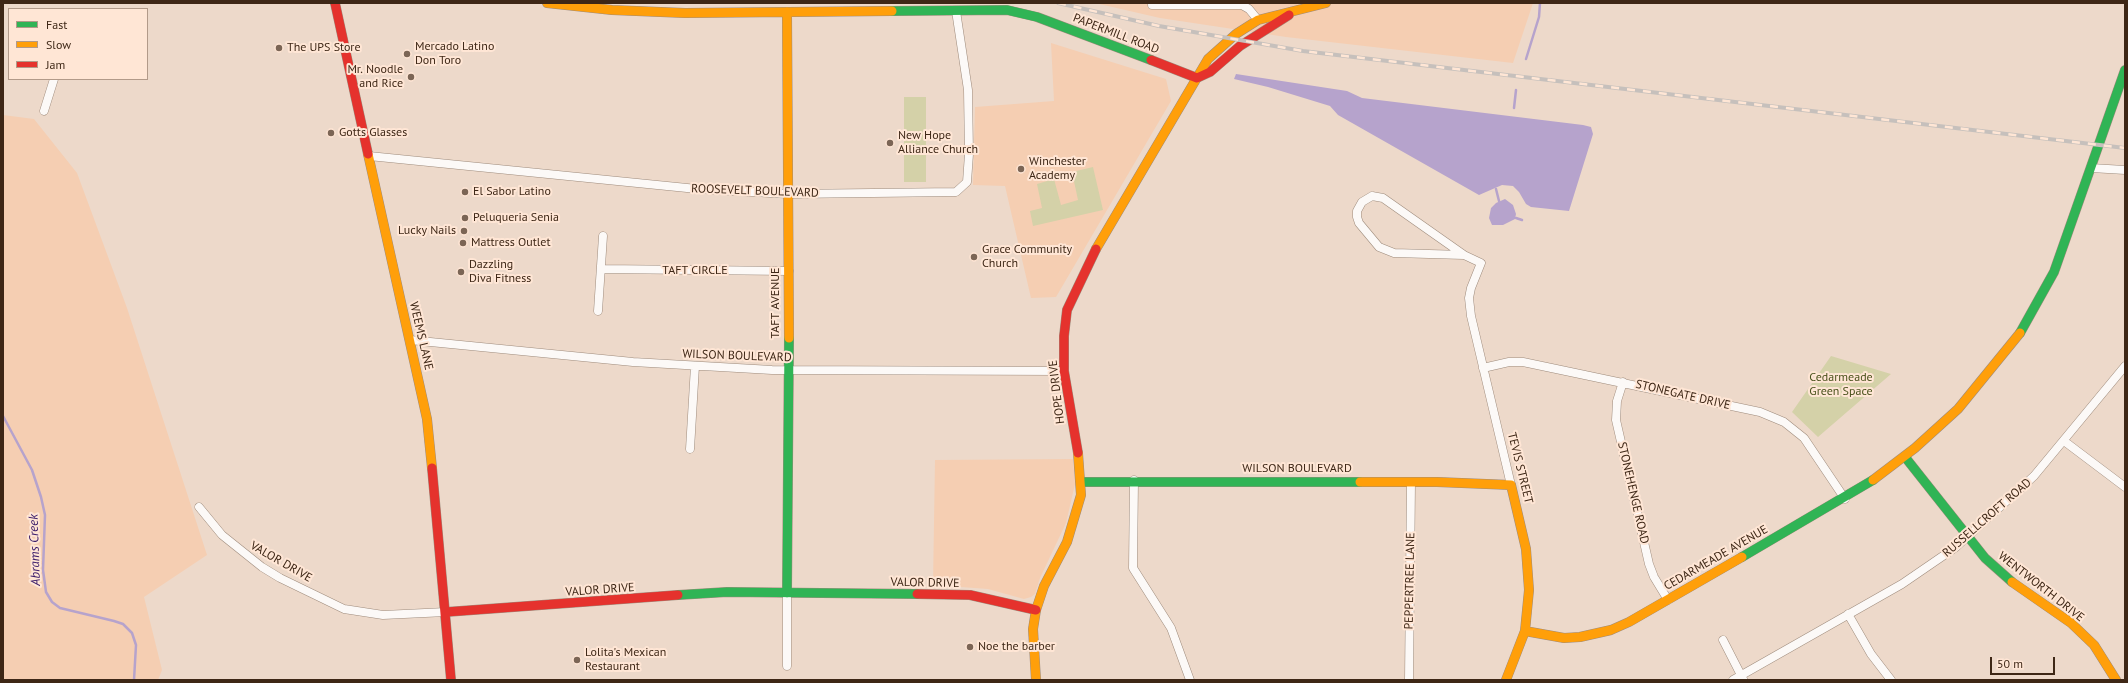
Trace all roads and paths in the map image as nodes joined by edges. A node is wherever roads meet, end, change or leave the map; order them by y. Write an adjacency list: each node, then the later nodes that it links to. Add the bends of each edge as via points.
1 (335, 3): 13 (street, WEEMS LANE)
2 (547, 3): 6 (street, PAPERMILL ROAD, via 650,12)
3 (1326, 3): 7 (street)
4 (1152, 5): 8 (street, via 1238,4 1245,6)
5 (956, 11): 6 (street, PAPERMILL ROAD); 10 (street, PAPERMILL ROAD, via 1022,12); 16 (street, ROOSEVELT BOULEVARD, via 968,96 966,185 951,193)
6 (787, 12): 16 (street, TAFT AVENUE)
7 (1293, 13): 8 (street); 10 (street, via 1240,46 1210,72)
8 (1258, 20): 10 (street, via 1236,34 1208,59)
9 (2125, 70): 14 (street, CEDARMEADE AVENUE)
10 (1197, 78): 27 (street, HOPE DRIVE, via 1094,252 1076,288 1067,310)
11 (54, 80): 12 (street)
12 (44, 111)
13 (369, 156): 16 (street, ROOSEVELT BOULEVARD, via 674,188); 22 (street, WEEMS LANE)
14 (2091, 168): 15 (street); 31 (street, CEDARMEADE AVENUE, via 2054,272 2028,320 1958,409)
15 (2125, 170)
16 (789, 194): 20 (street, TAFT AVENUE)
17 (604, 236): 19 (street)
18 (1464, 254): 18 (street, via 1383,198 1372,196 1366,198 1359,206 1359,223 1374,242 1386,251); 25 (street, TEVIS STREET, via 1482,263 1474,278 1469,298)
19 (602, 269): 20 (street, TAFT CIRCLE); 21 (street)
20 (789, 271): 26 (street, TAFT AVENUE)
21 (598, 311)
22 (410, 340): 23 (street, WILSON BOULEVARD); 43 (street, WEEMS LANE, via 431,445)
23 (695, 366): 26 (street, WILSON BOULEVARD); 30 (street)
24 (2125, 366): 29 (street, RUSSELLCROFT ROAD)
25 (1483, 368): 28 (street, STONEGATE DRIVE, via 1509,362 1523,362); 35 (street, TEVIS STREET)
26 (788, 370): 27 (street, WILSON BOULEVARD); 40 (street, TAFT AVENUE)
27 (1064, 371): 33 (street, HOPE DRIVE)
28 (1623, 382): 37 (street, STONEGATE DRIVE, via 1760,412 1784,422 1804,438); 41 (street, STONEHENGE ROAD, via 1616,420 1649,564)
29 (2064, 441): 36 (street); 39 (street, RUSSELLCROFT ROAD, via 2034,476)
30 (690, 449)
31 (1905, 457): 37 (street, CEDARMEADE AVENUE); 39 (street, WENTWORTH DRIVE)
32 (1134, 480): 33 (street, WILSON BOULEVARD); 34 (street, WILSON BOULEVARD); 51 (street, via 1133,568 1171,628)
33 (1082, 482): 42 (street, HOPE DRIVE, via 1067,542 1044,586)
34 (1412, 482): 35 (street, WILSON BOULEVARD); 52 (street, PEPPERTREE LANE)
35 (1511, 485): 45 (street, TEVIS STREET, via 1529,572)
36 (2125, 487)
37 (1844, 499): 41 (street, CEDARMEADE AVENUE)
38 (199, 508): 43 (street, VALOR DRIVE, via 222,535 262,567 344,608 383,615)
39 (1969, 537): 44 (street, RUSSELLCROFT ROAD, via 1902,584); 55 (street, WENTWORTH DRIVE, via 2001,573 2071,623 2094,645)
40 (787, 593): 42 (street, VALOR DRIVE, via 974,596); 43 (street, VALOR DRIVE, via 710,593); 47 (street, TAFT AVENUE)
41 (1668, 600): 45 (street, CEDARMEADE AVENUE, via 1629,622 1596,635 1564,638)
42 (1036, 610): 50 (street, HOPE DRIVE, via 1033,634)
43 (446, 612): 49 (street, WEEMS LANE)
44 (1848, 614): 48 (street, RUSSELLCROFT ROAD); 54 (street, via 1871,654)
45 (1525, 631): 53 (street, TEVIS STREET, via 1520,650)
46 (1723, 640): 48 (street)
47 (786, 666)
48 (1739, 679)
49 (451, 680)
50 (1036, 680)
51 (1190, 680)
52 (1409, 680)
53 (1506, 680)
54 (1891, 680)
55 (2116, 680)

